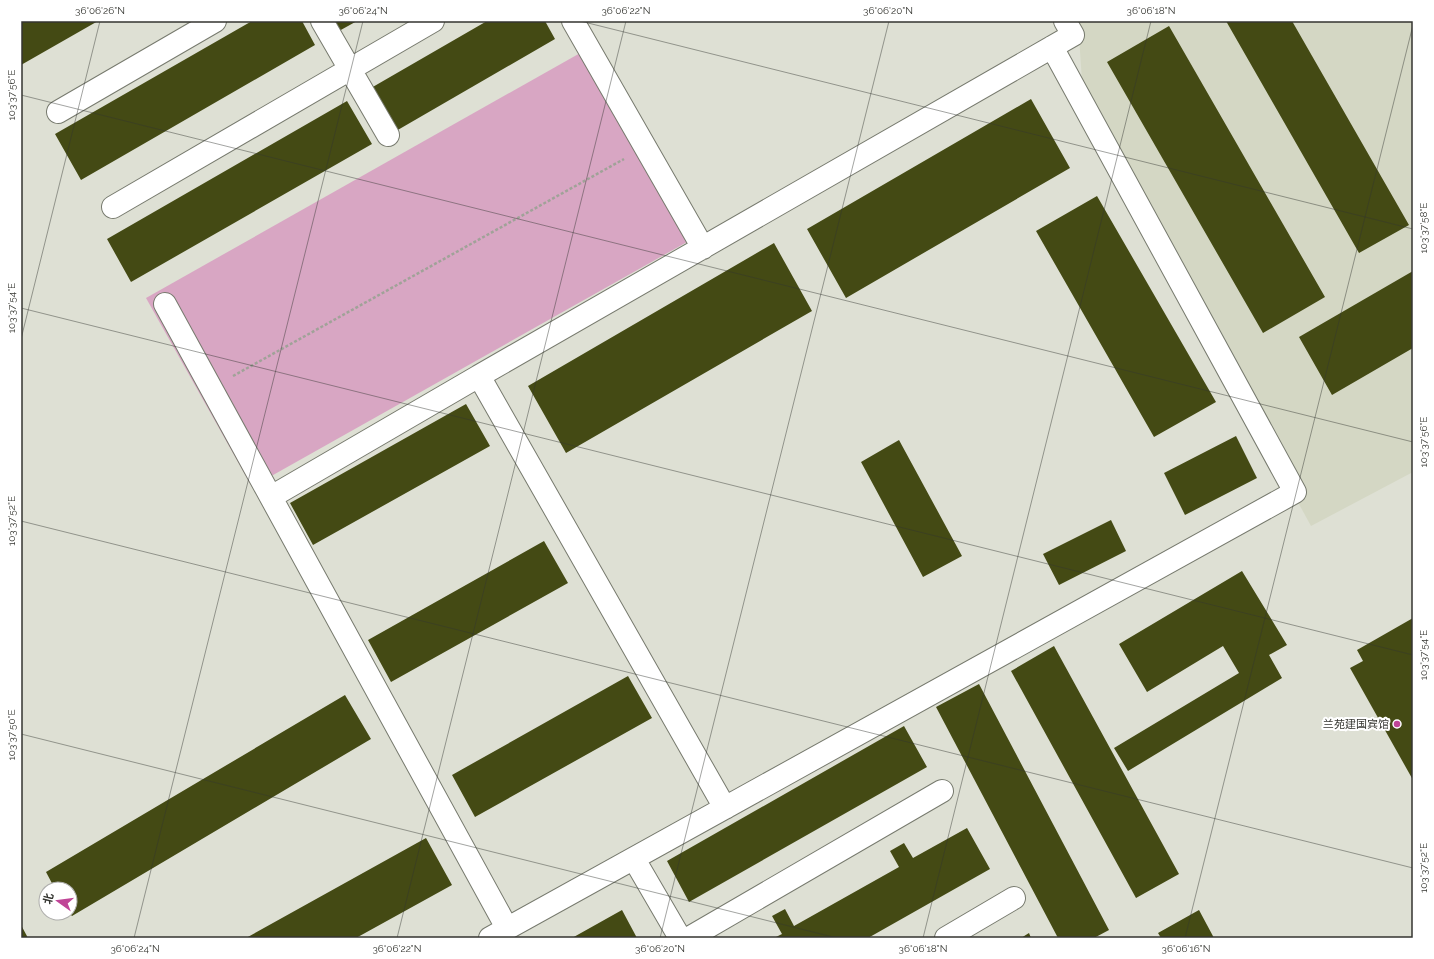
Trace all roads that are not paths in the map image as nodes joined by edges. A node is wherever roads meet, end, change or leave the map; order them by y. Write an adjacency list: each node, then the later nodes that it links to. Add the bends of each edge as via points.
1 (215, 21): 8 (street)
2 (322, 21): 7 (street)
3 (433, 21): 7 (street)
4 (573, 21): 11 (street)
5 (1065, 21): 6 (street, via 1073,35)
6 (1052, 47): 11 (street); 16 (street, via 1295,492)
7 (350, 69): 9 (street); 10 (street)
8 (58, 112)
9 (388, 135)
10 (113, 207)
11 (703, 248): 13 (street)
12 (165, 304): 14 (street)
13 (479, 376): 14 (street); 16 (street)
14 (271, 497): 19 (street)
15 (942, 790): 21 (street)
16 (725, 808): 17 (street)
17 (634, 859): 19 (street); 20 (street)
18 (1014, 898): 22 (street)
19 (498, 933)
20 (680, 938)
21 (689, 938)
22 (946, 938)

